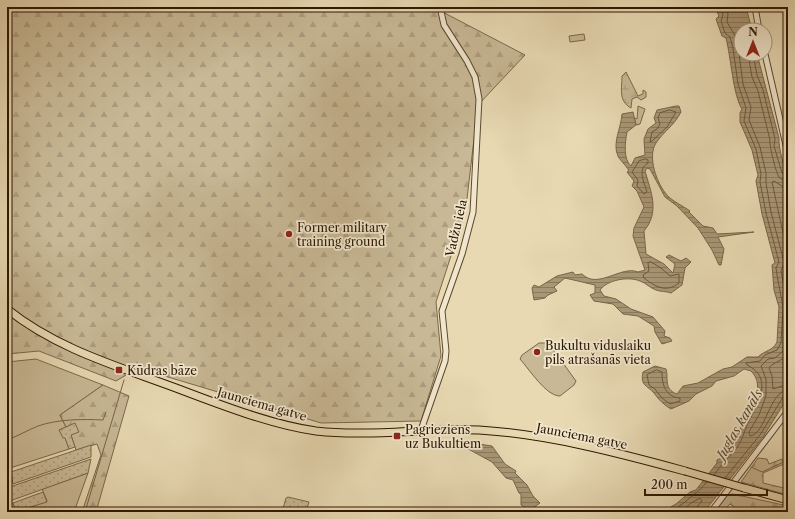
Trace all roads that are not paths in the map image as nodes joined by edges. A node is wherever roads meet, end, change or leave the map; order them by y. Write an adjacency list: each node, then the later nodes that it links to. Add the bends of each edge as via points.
1 (755, 7): 3 (street)
2 (440, 8): 8 (street, Vadžu iela, via 444,25 467,61 478,88 479,116 473,212 462,254 442,311 445,361)
3 (758, 22)
4 (767, 62): 5 (street)
5 (788, 154)
6 (7, 309): 8 (main road, Jaunciema gatve, via 59,343 192,394 290,426 316,431 344,432)
7 (788, 411): 10 (street)
8 (422, 430): 9 (main road, Jaunciema gatve, bridge, via 480,430 600,450)
9 (788, 500)
10 (711, 512)

